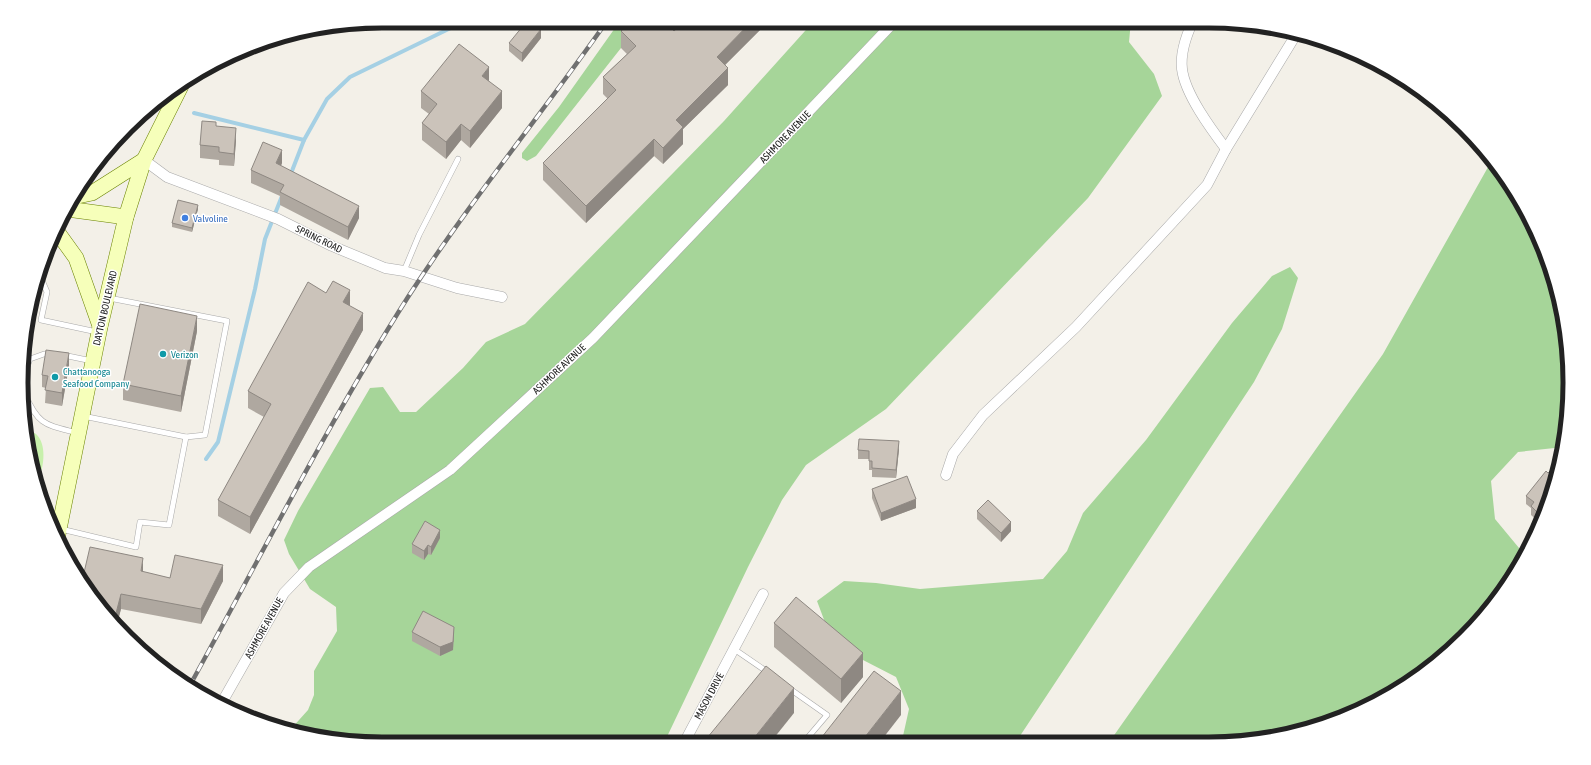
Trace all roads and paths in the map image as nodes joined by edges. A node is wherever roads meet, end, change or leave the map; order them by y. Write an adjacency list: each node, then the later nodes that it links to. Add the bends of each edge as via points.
1 (888, 28): 30 (street, ASHMORE AVENUE, via 593,338 450,470 309,567 284,593)
2 (1190, 28): 5 (street, via 1183,51 1182,69 1205,120)
3 (1294, 39): 5 (street)
4 (177, 94): 7 (main road, DAYTON BOULEVARD)
5 (1226, 149): 23 (street, via 1207,185 1076,327 983,415 953,454)
6 (458, 159): 12 (lane, via 419,235)
7 (144, 160): 8 (main road, via 92,193); 10 (main road, DAYTON BOULEVARD); 12 (street, SPRING ROAD, via 167,177 278,219 332,246 385,268)
8 (82, 195)
9 (73, 210): 10 (main road)
10 (126, 218): 15 (main road, DAYTON BOULEVARD)
11 (60, 236): 16 (main road, via 76,258)
12 (404, 271): 14 (street, SPRING ROAD, via 457,288)
13 (43, 283): 16 (lane, via 47,292 41,320)
14 (502, 297)
15 (108, 298): 16 (main road, DAYTON BOULEVARD); 22 (lane, via 227,321 205,435)
16 (100, 330): 17 (main road, DAYTON BOULEVARD)
17 (94, 361): 18 (lane, via 44,354 30,359); 20 (main road, DAYTON BOULEVARD)
18 (29, 362)
19 (29, 403): 21 (lane, via 32,411 46,425)
20 (82, 416): 21 (main road, DAYTON BOULEVARD); 22 (lane)
21 (79, 434): 24 (main road, DAYTON BOULEVARD)
22 (186, 437): 25 (lane, via 169,525 140,522 136,547)
23 (946, 475)
24 (59, 527)
25 (63, 534)
26 (763, 594): 27 (street, MASON DRIVE)
27 (734, 648): 28 (lane); 31 (street, MASON DRIVE)
28 (771, 675)
29 (784, 684): 32 (lane, via 827,715)
30 (224, 699)
31 (687, 737)
32 (808, 737)

